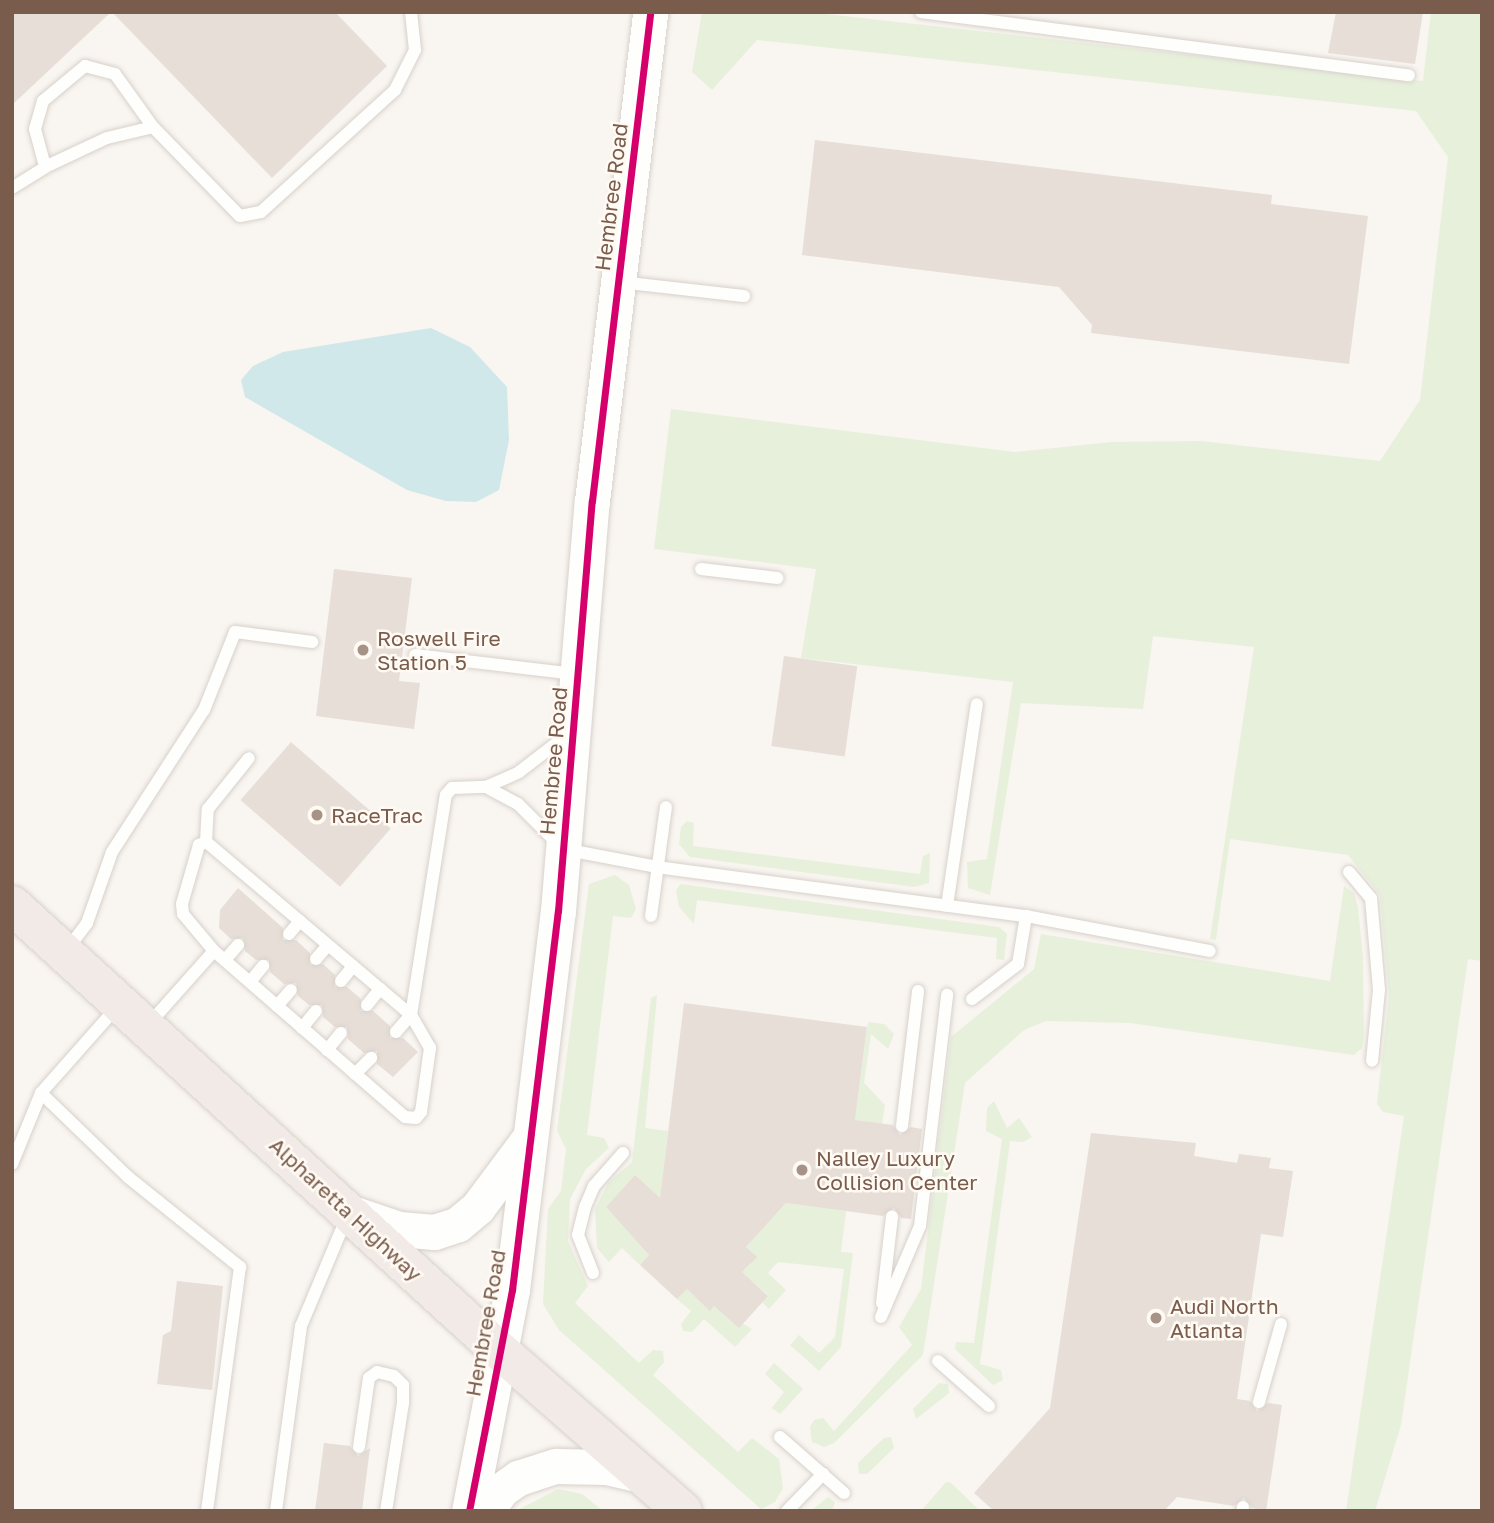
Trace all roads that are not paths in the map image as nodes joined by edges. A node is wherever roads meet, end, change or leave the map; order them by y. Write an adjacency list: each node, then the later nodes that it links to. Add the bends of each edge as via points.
1 (411, 12): 5 (lane, via 415,50 395,90 261,212 240,216)
2 (650, 12): 8 (street, Hembree Road)
3 (921, 12): 4 (lane)
4 (1409, 75)
5 (153, 127): 6 (lane, via 107,138); 6 (lane, via 115,74 85,66 43,101 35,130)
6 (45, 167): 7 (lane)
7 (12, 188)
8 (618, 282): 9 (lane); 14 (street, Hembree Road, via 592,501)
9 (744, 296)
10 (701, 569): 11 (lane)
11 (777, 578)
12 (312, 642): 36 (lane, via 235,632 204,710 112,852 87,923)
13 (415, 655): 14 (lane)
14 (579, 675): 16 (street, Hembree Road)
15 (977, 704): 26 (lane)
16 (575, 729): 18 (lane, via 543,757); 21 (street, Hembree Road)
17 (249, 758): 20 (lane, via 208,808)
18 (486, 788): 21 (lane, via 518,804); 51 (lane, via 452,789 446,795)
19 (666, 807): 22 (lane)
20 (206, 842): 24 (lane); 34 (lane, via 199,845 182,904 183,914)
21 (563, 849): 22 (lane); 62 (street, Hembree Road)
22 (657, 867): 26 (lane); 28 (lane)
23 (1349, 872): 58 (lane, via 1371,898 1379,990)
24 (275, 900): 27 (lane); 30 (lane)
25 (12, 905): 36 (highway, Alpharetta Highway)
26 (947, 906): 29 (lane)
27 (266, 912)
28 (652, 916)
29 (1026, 916): 35 (lane); 47 (lane, via 1018,964)
30 (300, 921): 31 (lane); 33 (lane)
31 (289, 934)
32 (239, 945): 38 (lane)
33 (328, 945): 37 (lane); 40 (lane)
34 (214, 951): 38 (lane); 52 (lane)
35 (1210, 951)
36 (64, 953): 52 (highway, Alpharetta Highway)
37 (316, 959)
38 (225, 960): 42 (lane)
39 (263, 966): 42 (lane)
40 (354, 966): 41 (lane); 43 (lane)
41 (341, 981)
42 (250, 982): 49 (lane)
43 (380, 989): 48 (lane); 51 (lane)
44 (291, 990): 49 (lane)
45 (918, 991): 61 (lane)
46 (947, 995): 66 (lane, via 920,1226 881,1317)
47 (972, 999)
48 (367, 1005)
49 (277, 1006): 53 (lane)
50 (316, 1011): 53 (lane)
51 (411, 1015): 54 (lane); 59 (lane, via 430,1048 421,1112 416,1118 405,1117)
52 (133, 1016): 60 (lane); 65 (highway, Alpharetta Highway)
53 (302, 1027): 56 (lane)
54 (396, 1032)
55 (341, 1033): 56 (lane)
56 (327, 1050): 59 (lane)
57 (371, 1058): 59 (lane)
58 (1372, 1061)
59 (355, 1074)
60 (41, 1093): 64 (lane); 78 (lane, via 128,1177 240,1267)
61 (902, 1126)
62 (530, 1137): 65 (street, via 478,1207 458,1224 434,1232 399,1229); 69 (street, Hembree Road)
63 (623, 1153): 67 (lane, via 594,1186 584,1207 578,1235)
64 (12, 1164)
65 (349, 1212): 69 (highway, Alpharetta Highway); 79 (lane, via 301,1325)
66 (892, 1217)
67 (593, 1273)
68 (1281, 1324): 71 (lane)
69 (500, 1351): 76 (highway, Alpharetta Highway); 81 (street, Hembree Road)
70 (939, 1361): 72 (lane)
71 (1259, 1402)
72 (989, 1406)
73 (780, 1437): 75 (lane)
74 (359, 1447): 80 (lane, via 369,1378 377,1372 394,1376 403,1385 403,1403)
75 (823, 1474): 77 (lane); 84 (lane)
76 (642, 1475): 82 (street, via 606,1467 556,1466 518,1478 501,1490); 83 (highway, Alpharetta Highway)
77 (844, 1493)
78 (207, 1511)
79 (276, 1511)
80 (386, 1511)
81 (469, 1511)
82 (486, 1511)
83 (683, 1511)
84 (787, 1511)

